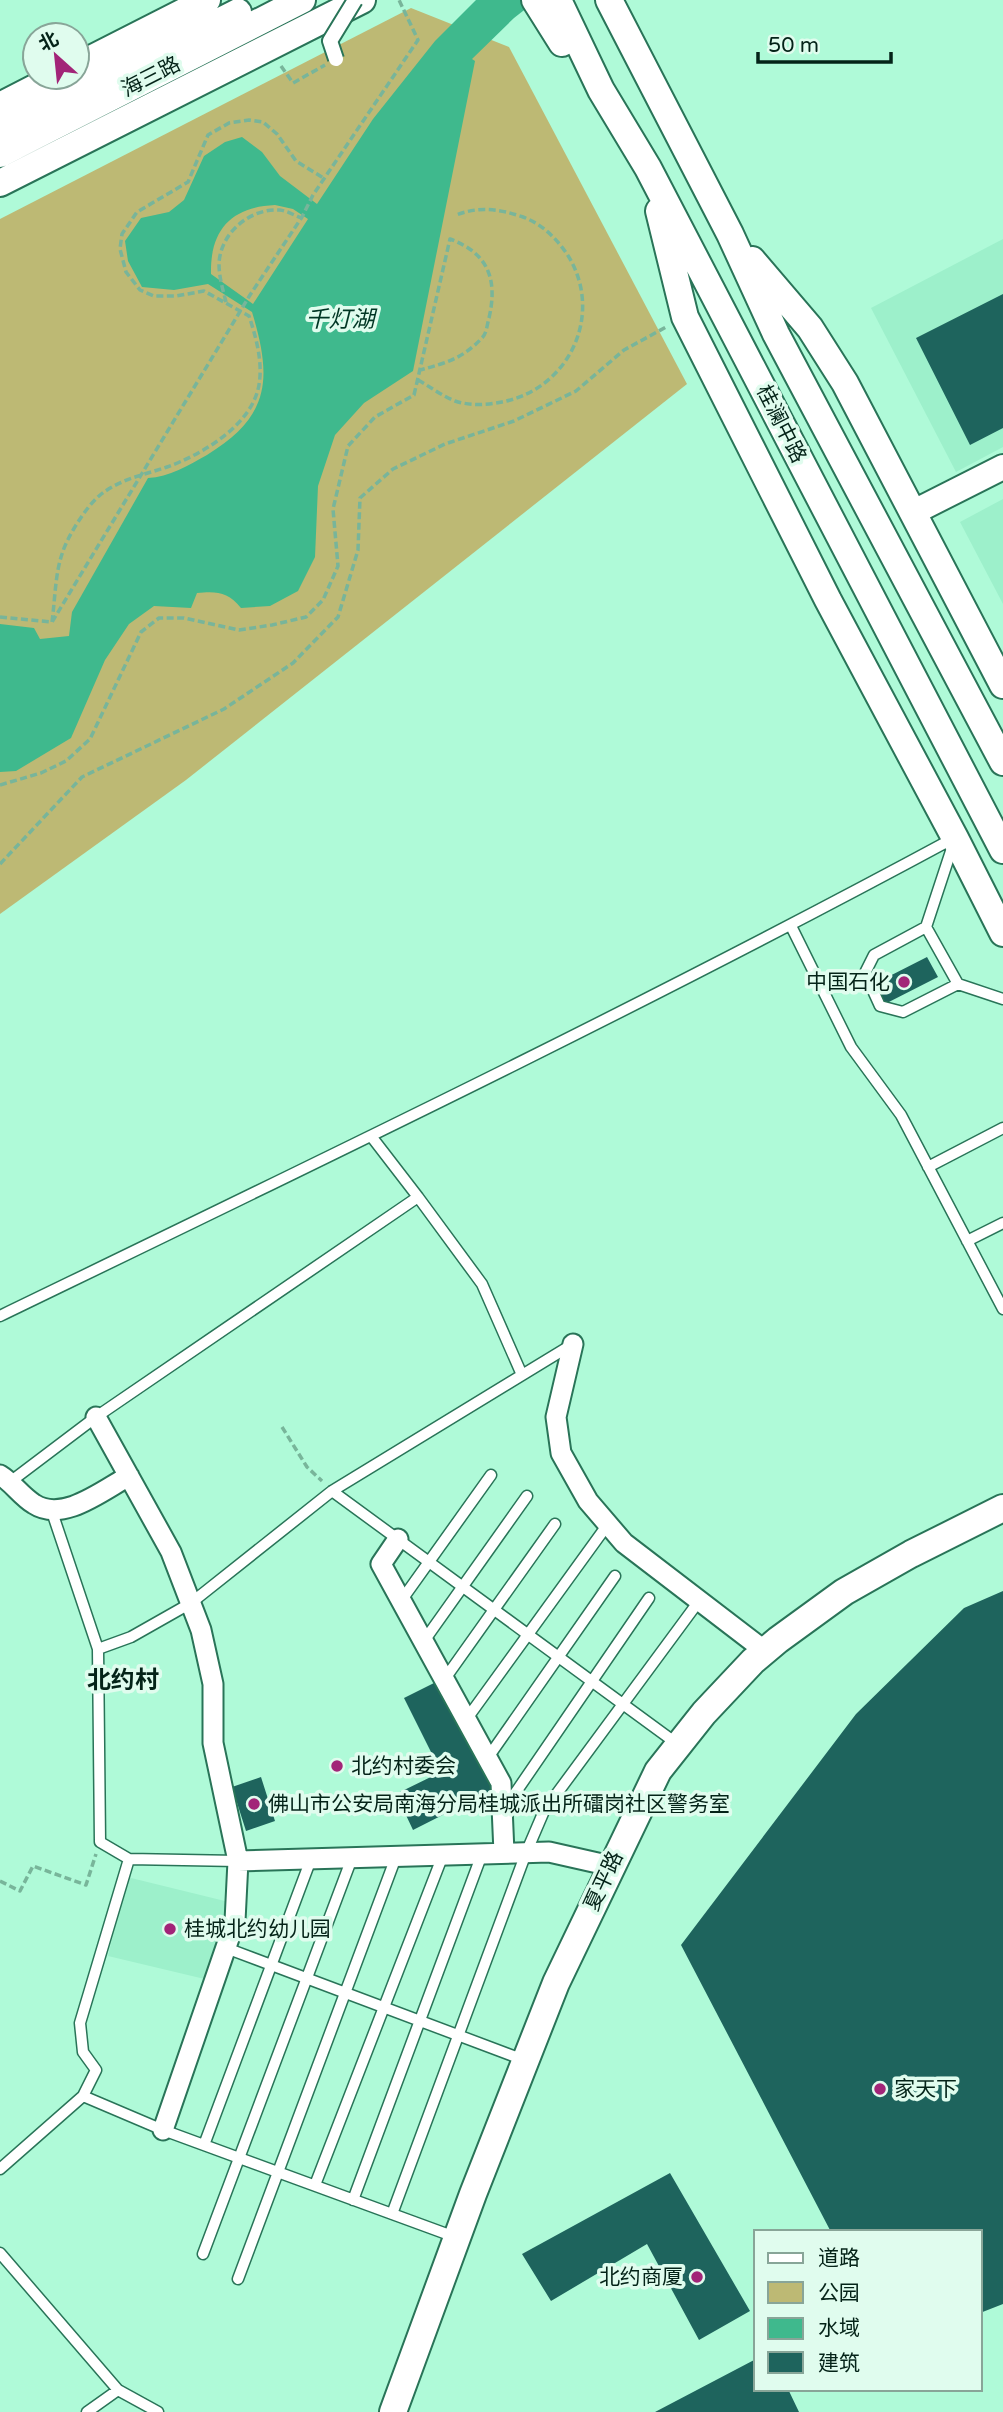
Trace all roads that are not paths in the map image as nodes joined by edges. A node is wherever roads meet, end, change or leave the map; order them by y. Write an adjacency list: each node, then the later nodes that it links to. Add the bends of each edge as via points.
1 (207, 0): 9 (main road)
2 (262, 0): 14 (main road, 海三路)
3 (302, 0): 15 (main road, 海三路)
4 (355, 0): 10 (street, bridge, via 330,41)
5 (362, 0): 17 (main road)
6 (535, 0): 11 (main road)
7 (558, 0): 11 (main road, 桂澜中路)
8 (609, 0): 18 (main road, 桂澜中路)
9 (91, 59)
10 (336, 59)
11 (601, 90): 16 (main road, 桂澜中路)
12 (29, 91): 13 (main road)
13 (0, 106)
14 (0, 133)
15 (0, 154)
16 (648, 168): 23 (main road, via 685,317); 24 (main road, 桂澜中路)
17 (0, 183)
18 (730, 234): 20 (main road, via 830,357); 22 (main road, 桂澜中路, via 776,334)
19 (1003, 467): 20 (street)
20 (914, 512): 21 (main road)
21 (1003, 685)
22 (1003, 762)
23 (955, 838): 25 (lane); 26 (lane); 27 (main road)
24 (1003, 850)
25 (791, 926): 31 (lane); 32 (lane, via 851,1047 901,1115)
26 (926, 927): 28 (lane); 28 (lane, via 874,955 865,973 880,1006 904,1012)
27 (1003, 933)
28 (958, 984): 29 (lane)
29 (1003, 999)
30 (1003, 1128): 32 (lane)
31 (370, 1136): 33 (lane); 37 (lane)
32 (928, 1167): 35 (lane)
33 (418, 1197): 39 (lane, via 482,1284); 40 (lane)
34 (1003, 1223): 35 (lane)
35 (967, 1241): 36 (lane)
36 (1003, 1310)
37 (0, 1316)
38 (573, 1344): 39 (lane); 50 (street, via 556,1417 561,1453 588,1501)
39 (522, 1375): 45 (lane)
40 (96, 1418): 43 (street); 44 (lane)
41 (0, 1458): 44 (street)
42 (491, 1475): 52 (lane)
43 (129, 1476): 48 (street, via 68,1509); 58 (street, via 171,1552)
44 (5, 1479): 48 (street, via 34,1504)
45 (332, 1491): 51 (lane); 58 (lane)
46 (527, 1496): 54 (lane)
47 (1003, 1508): 63 (main road, 夏平路, via 844,1592)
48 (52, 1512): 62 (lane)
49 (555, 1524): 59 (lane)
50 (608, 1524): 57 (street, via 624,1543); 60 (lane)
51 (398, 1539): 52 (lane); 56 (street, via 381,1564)
52 (429, 1562): 54 (lane); 56 (lane)
53 (615, 1576): 64 (lane)
54 (462, 1587): 59 (lane); 61 (lane)
55 (649, 1598): 66 (lane)
56 (401, 1601): 61 (street)
57 (699, 1601): 63 (street); 67 (lane)
58 (191, 1603): 62 (lane, via 131,1637); 80 (street, via 213,1684 213,1744)
59 (494, 1610): 60 (lane); 65 (lane)
60 (528, 1635): 64 (lane); 68 (lane)
61 (423, 1642): 65 (street)
62 (98, 1649): 79 (lane, via 100,1842)
63 (765, 1651): 69 (main road, 夏平路)
64 (558, 1657): 66 (lane); 70 (lane)
65 (444, 1680): 68 (street)
66 (592, 1682): 67 (lane); 71 (lane)
67 (623, 1704): 69 (lane); 73 (lane, via 544,1811)
68 (466, 1720): 70 (street)
69 (678, 1745): 81 (main road, 夏平路, via 644,1796)
70 (487, 1759): 71 (street, via 501,1783)
71 (502, 1812): 72 (street)
72 (504, 1853): 73 (street); 74 (street)
73 (526, 1853): 81 (street, via 550,1852); 88 (lane)
74 (482, 1854): 75 (street); 87 (lane)
75 (443, 1855): 76 (street); 86 (lane)
76 (396, 1857): 77 (street); 85 (lane)
77 (352, 1858): 78 (street); 84 (lane)
78 (311, 1859): 80 (street); 83 (lane)
79 (129, 1860): 80 (lane); 90 (lane, via 80,2023 83,2052 96,2070)
80 (238, 1861): 82 (street, via 235,1921)
81 (611, 1866): 89 (main road, 夏平路, via 556,1983)
82 (226, 1948): 83 (lane); 91 (street)
83 (271, 1965): 84 (lane); 92 (lane)
84 (306, 1978): 85 (lane); 93 (lane)
85 (345, 1993): 86 (lane); 95 (lane)
86 (384, 2007): 87 (lane); 96 (lane)
87 (420, 2021): 88 (lane); 97 (lane)
88 (458, 2035): 89 (lane); 98 (lane)
89 (526, 2061): 99 (main road, 夏平路)
90 (83, 2096): 91 (lane); 94 (lane)
91 (163, 2130): 92 (lane)
92 (204, 2145): 93 (lane)
93 (239, 2158): 95 (lane); 101 (lane)
94 (0, 2169)
95 (278, 2172): 96 (lane); 102 (lane)
96 (315, 2185): 97 (lane)
97 (353, 2200): 98 (lane)
98 (392, 2214): 99 (lane)
99 (457, 2238): 104 (main road, 夏平路)
100 (0, 2253): 103 (lane)
101 (203, 2254)
102 (238, 2279)
103 (118, 2390): 105 (lane); 106 (lane)
104 (396, 2409)
105 (87, 2412)
106 (158, 2412)

